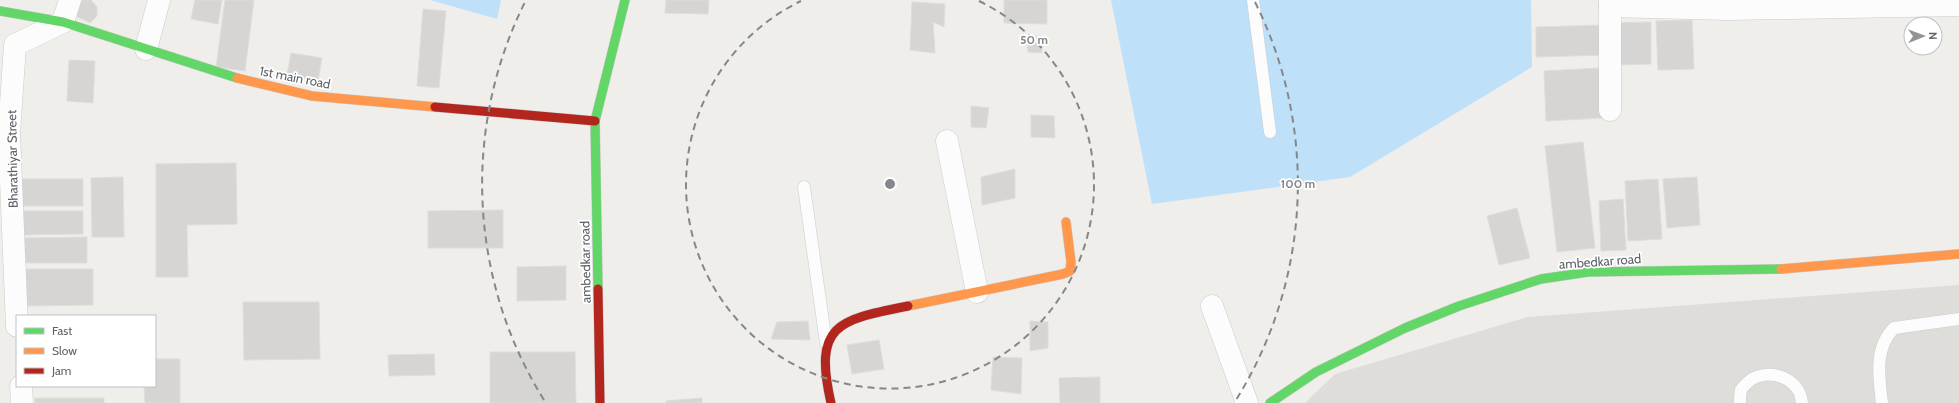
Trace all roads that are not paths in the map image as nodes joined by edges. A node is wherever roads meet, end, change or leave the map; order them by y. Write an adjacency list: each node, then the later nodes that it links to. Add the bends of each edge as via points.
1 (70, 0): 8 (street)
2 (159, 0): 9 (street)
3 (625, 0): 11 (street, ambedkar road)
4 (1253, 0): 12 (lane)
5 (1610, 3): 6 (street, via 1728,9); 10 (street)
6 (1959, 5)
7 (0, 11): 8 (street, 1st main road)
8 (63, 22): 9 (street, 1st main road); 19 (street, Bharathiyar Street, via 15,45 9,133)
9 (146, 50): 11 (street, 1st main road, via 224,75 312,96)
10 (1610, 110)
11 (595, 121): 25 (street, ambedkar road)
12 (1270, 132)
13 (947, 141): 17 (street)
14 (804, 187): 21 (lane)
15 (1066, 222): 17 (street, via 1070,271)
16 (1959, 254): 23 (street, ambedkar road, via 1770,270 1588,272 1541,279 1459,306 1405,328 1316,372)
17 (977, 292): 21 (street, via 872,313 845,323 833,332)
18 (1212, 306): 27 (street)
19 (17, 315)
20 (1959, 319): 30 (lane, via 1894,328 1888,334 1878,369)
21 (826, 343): 26 (street, via 824,358)
22 (21, 387): 24 (street)
23 (1280, 400)
24 (22, 403)
25 (600, 403)
26 (831, 403)
27 (1247, 403)
28 (1740, 403): 29 (lane, via 1742,389 1748,382 1759,375 1771,374 1781,376 1792,383 1801,396)
29 (1802, 403)
30 (1882, 403)

